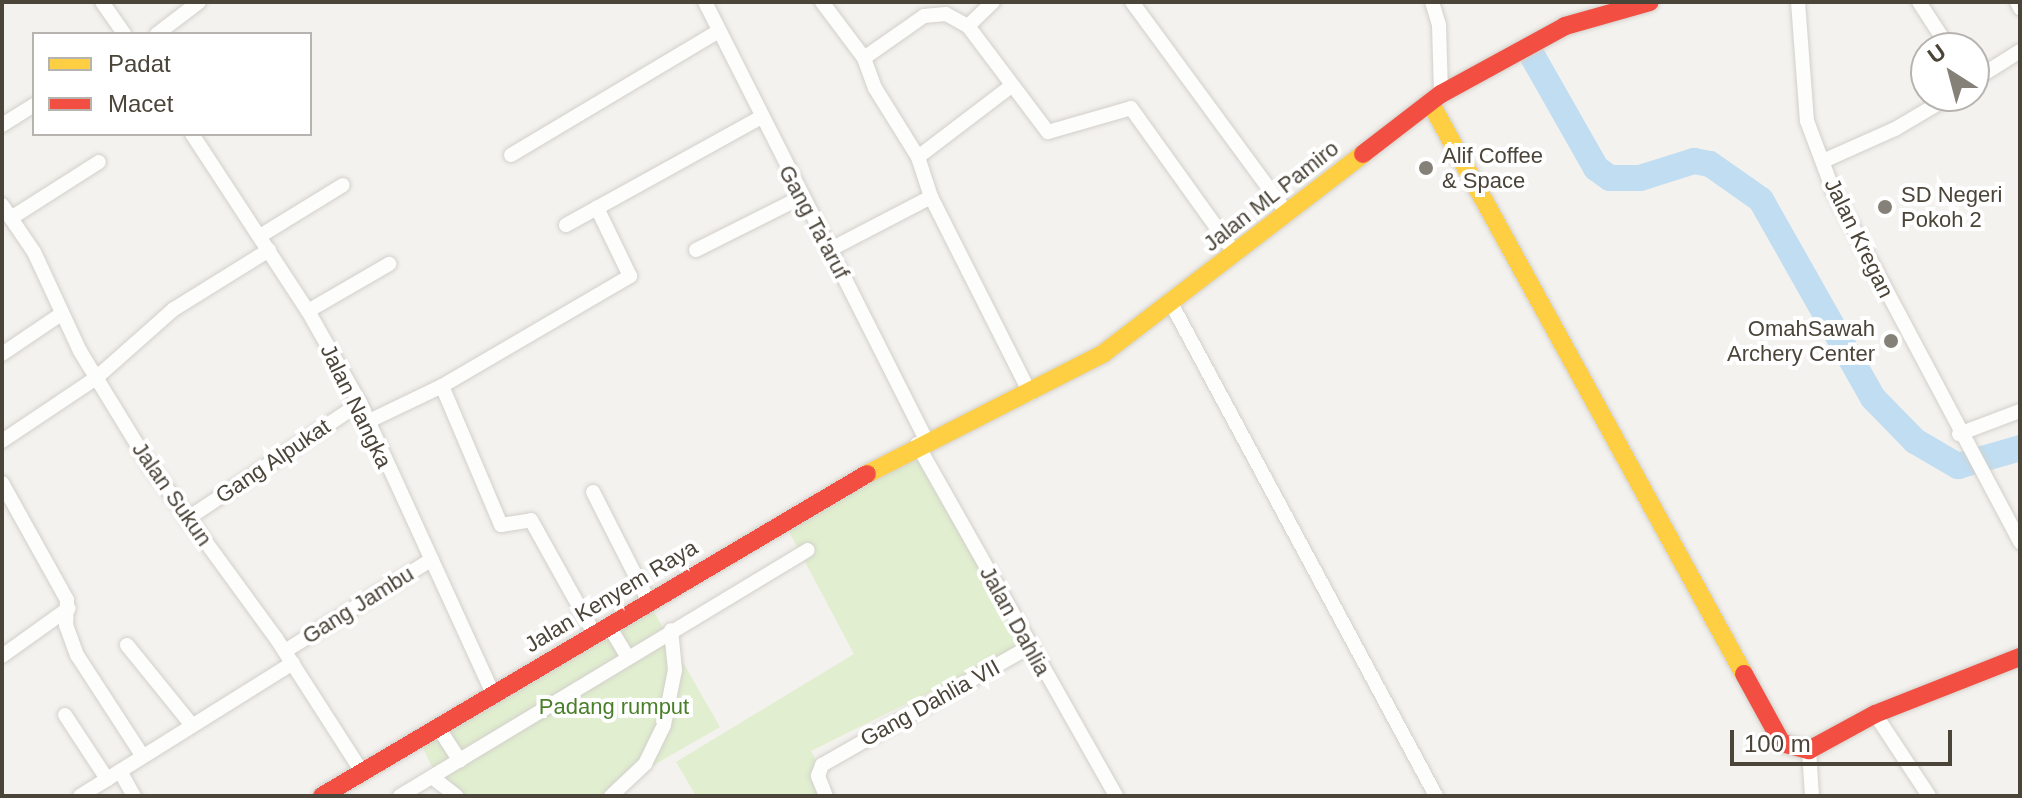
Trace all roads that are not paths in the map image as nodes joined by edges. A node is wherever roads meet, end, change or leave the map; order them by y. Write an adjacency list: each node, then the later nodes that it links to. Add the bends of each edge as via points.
1 (102, 2): 17 (street)
2 (199, 2): 18 (street)
3 (705, 2): 16 (street, Gang Ta'aruf)
4 (822, 2): 21 (street)
5 (915, 2): 14 (street)
6 (993, 2): 15 (street)
7 (1132, 2): 39 (street)
8 (1432, 2): 24 (street, via 1439,25)
9 (1650, 2): 24 (street, Jalan ML Pamiro, via 1575,23)
10 (1798, 2): 32 (street, Jalan Kregan, via 1800,79 1807,121)
11 (1919, 2): 19 (street)
12 (2017, 2): 13 (street)
13 (2020, 8)
14 (924, 16): 15 (street, via 946,14); 21 (street)
15 (968, 26): 23 (street)
16 (719, 31): 27 (street, Gang Ta'aruf); 30 (street)
17 (123, 32)
18 (160, 32)
19 (1939, 32)
20 (2020, 51): 22 (street)
21 (864, 58): 31 (street, via 875,88)
22 (1990, 70)
23 (1010, 87): 31 (street); 46 (street, via 1048,132 1131,108)
24 (1436, 98): 39 (street, Jalan ML Pamiro); 83 (street, via 1782,743)
25 (32, 106): 28 (street)
26 (1924, 112): 32 (street)
27 (760, 118): 36 (street, Gang Ta'aruf); 38 (street)
28 (2, 125)
29 (196, 136): 42 (street, Jalan Nangka)
30 (511, 155)
31 (918, 157): 35 (street)
32 (1823, 161): 58 (street, Jalan Kregan, via 1849,224)
33 (99, 162): 40 (street)
34 (343, 185): 42 (street)
35 (931, 197): 45 (street); 54 (street)
36 (800, 198): 44 (street); 45 (street, Gang Ta'aruf)
37 (2, 205): 40 (street, Jalan Sukun)
38 (597, 208): 41 (street); 53 (street, via 630,276)
39 (1287, 213): 46 (street, Jalan ML Pamiro)
40 (11, 218): 50 (street, Jalan Sukun, via 34,252)
41 (566, 225)
42 (260, 236): 43 (street, Jalan Nangka)
43 (269, 250): 49 (street, Jalan Nangka); 52 (street, via 174,309)
44 (696, 250)
45 (829, 250): 60 (street, Gang Ta'aruf)
46 (1235, 253): 48 (street, Jalan ML Pamiro)
47 (389, 264): 49 (street)
48 (1172, 305): 54 (street, Jalan ML Pamiro, via 1104,353); 97 (street)
49 (308, 311): 55 (street, Jalan Nangka)
50 (61, 314): 51 (street); 52 (street, Jalan Sukun)
51 (2, 354)
52 (96, 378): 59 (street); 64 (street, Jalan Sukun)
53 (442, 386): 57 (street); 70 (street, via 501,525 531,520)
54 (1030, 393): 60 (street, Jalan ML Pamiro)
55 (360, 403): 57 (street, Jalan Nangka); 64 (street, Gang Alpukat)
56 (2020, 411): 58 (street)
57 (367, 422): 67 (street, Jalan Nangka)
58 (1959, 434): 65 (street, Jalan Kregan)
59 (2, 441)
60 (922, 442): 68 (street, Jalan Kenyem Raya); 73 (street, Jalan Dahlia)
61 (2, 483): 63 (street)
62 (593, 492): 68 (street)
63 (8, 505): 69 (street)
64 (187, 519): 76 (street, Jalan Sukun)
65 (2020, 542)
66 (807, 550): 71 (street)
67 (432, 559): 76 (street, Gang Jambu); 78 (street, Jalan Nangka)
68 (649, 602): 70 (street, Jalan Kenyem Raya)
69 (69, 608): 74 (street); 84 (street, via 71,643)
70 (602, 630): 75 (street); 78 (street, Jalan Kenyem Raya)
71 (671, 630): 75 (street); 95 (street, via 675,670 664,725 645,764)
72 (127, 645): 81 (street)
73 (1029, 647): 89 (street, Jalan Dahlia); 96 (street, Gang Dahlia VII, via 830,759 818,771)
74 (2, 656)
75 (627, 656): 85 (street)
76 (289, 657): 81 (street, Gang Jambu); 86 (street, Jalan Sukun)
77 (2020, 657): 79 (street)
78 (493, 693): 82 (street, Jalan Kenyem Raya)
79 (1875, 714): 83 (street); 99 (street)
80 (65, 715): 87 (street)
81 (191, 724): 84 (street, Gang Jambu)
82 (438, 727): 85 (street); 86 (street, Jalan Kenyem Raya)
83 (1809, 750): 98 (street)
84 (142, 755): 87 (street, Gang Jambu)
85 (460, 761): 88 (street)
86 (362, 772): 92 (street, Jalan Kenyem Raya)
87 (114, 775): 90 (street, Gang Jambu); 91 (street)
88 (432, 777): 93 (street); 94 (street)
89 (1112, 795)
90 (80, 796)
91 (134, 796)
92 (322, 796)
93 (400, 796)
94 (456, 796)
95 (611, 796)
96 (826, 796)
97 (1436, 796)
98 (1812, 796)
99 (1929, 796)

